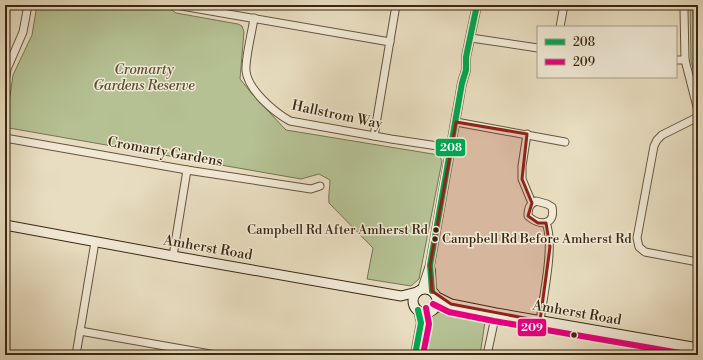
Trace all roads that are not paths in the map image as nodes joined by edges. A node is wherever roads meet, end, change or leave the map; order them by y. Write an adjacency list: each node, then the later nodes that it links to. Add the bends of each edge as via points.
1 (28, 5): 14 (street, via 23,32 7,69)
2 (176, 5): 7 (street)
3 (396, 5): 10 (street)
4 (476, 5): 9 (street)
5 (564, 5): 8 (street)
6 (685, 5): 13 (street)
7 (254, 18): 10 (street); 19 (street, Hallstrom Way, via 247,78 252,87 279,115 290,121)
8 (560, 26)
9 (470, 38): 11 (street); 17 (street)
10 (390, 42): 19 (street)
11 (537, 48)
12 (677, 60): 13 (street)
13 (685, 60): 15 (street)
14 (5, 81)
15 (698, 111)
16 (698, 117): 30 (street, via 657,140 637,238 639,247 645,252)
17 (456, 122): 18 (street); 22 (street)
18 (527, 134): 21 (street); 25 (street, via 522,179)
19 (374, 136): 22 (street, Hallstrom Way)
20 (5, 138): 23 (street, Cromarty Gardens)
21 (565, 142)
22 (451, 148): 31 (street)
23 (187, 170): 24 (street, Cromarty Gardens, via 311,189); 29 (street)
24 (320, 186)
25 (532, 203): 26 (street, via 528,216 538,223); 26 (street, via 536,201 552,207 553,216)
26 (546, 223): 39 (street, via 550,246)
27 (7, 224): 28 (main road, Amherst Road)
28 (95, 242): 29 (main road, Amherst Road); 41 (street)
29 (173, 256): 34 (main road, Amherst Road)
30 (698, 262)
31 (430, 265): 32 (street); 33 (street)
32 (420, 291): 33 (main road, Amherst Road, via 426,289); 34 (main road, Amherst Road); 36 (main road, via 414,299)
33 (435, 294): 35 (main road, Amherst Road); 37 (main road, via 438,300)
34 (401, 296): 36 (main road, Amherst Road)
35 (452, 304): 37 (main road, Amherst Road); 38 (main road, Amherst Road)
36 (416, 308): 37 (main road, Amherst Road, via 425,312); 40 (street)
37 (432, 310): 40 (street)
38 (496, 313): 39 (main road, Amherst Road); 46 (street)
39 (540, 321): 42 (main road, Amherst Road)
40 (421, 324): 45 (street)
41 (80, 331): 43 (street); 44 (street)
42 (698, 348)
43 (76, 355)
44 (216, 355)
45 (415, 355)
46 (487, 355)

